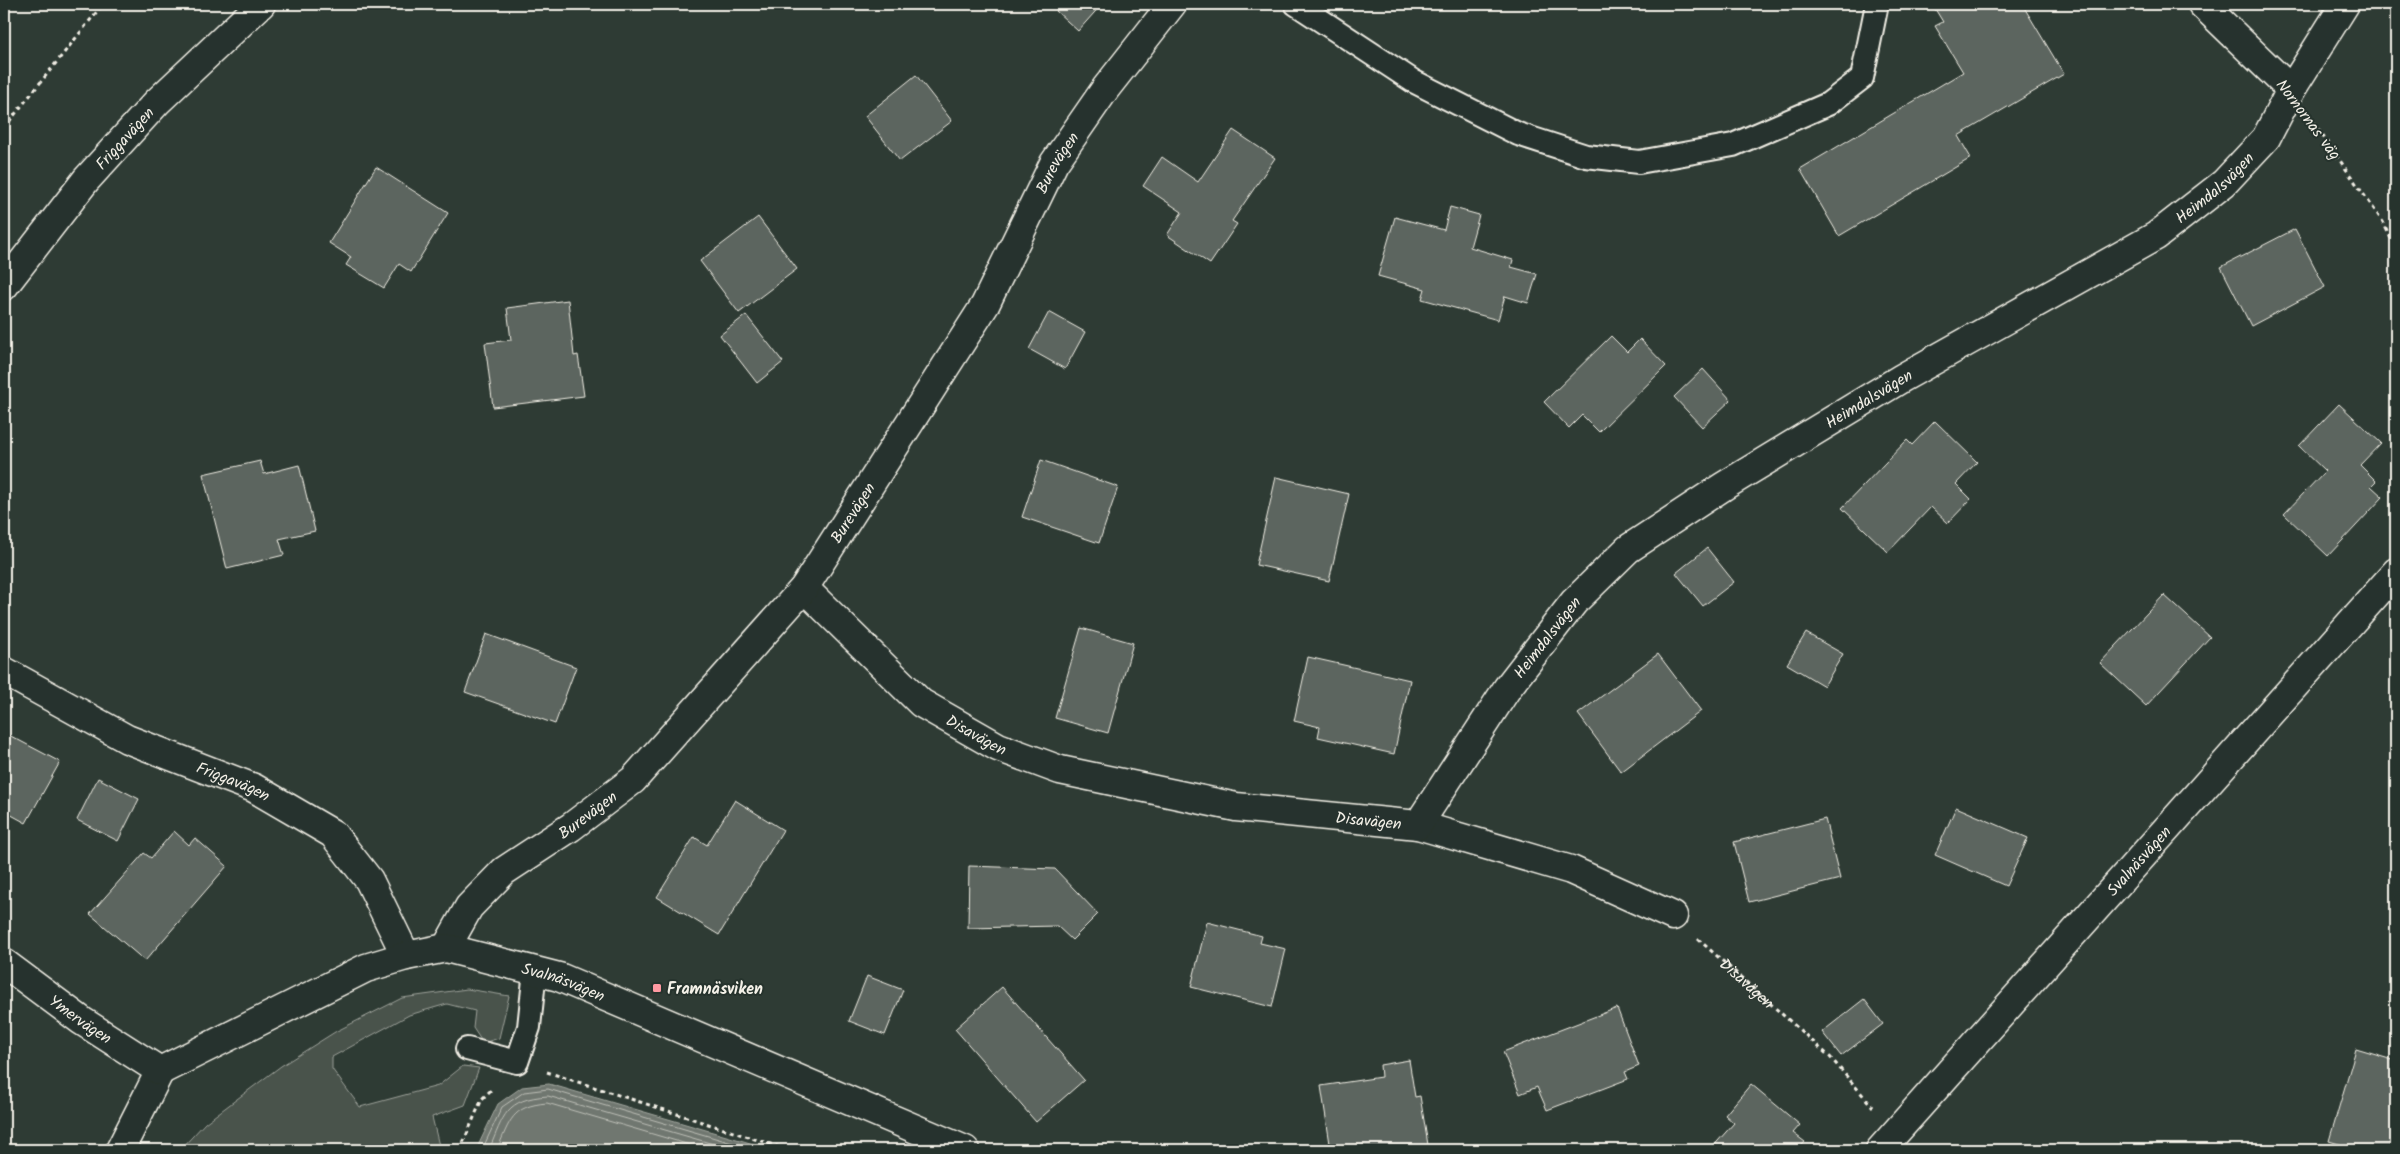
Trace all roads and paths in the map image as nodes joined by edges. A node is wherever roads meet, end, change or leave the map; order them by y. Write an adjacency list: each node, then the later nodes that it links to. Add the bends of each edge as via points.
1 (103, 4): 9 (path)
2 (261, 4): 11 (street, Friggavägen, via 157,102 99,166)
3 (1172, 4): 13 (street, Burevägen, via 1106,88 1054,163 984,305)
4 (1296, 4): 5 (lane, via 1413,81 1518,134 1586,156 1639,162 1733,145 1828,104 1862,78)
5 (1877, 4)
6 (2202, 4): 8 (street, Nornornas väg)
7 (2345, 4): 8 (street, Heimdalsvägen)
8 (2291, 90): 10 (path, Nornornas väg, via 2383,222); 15 (street, Heimdalsvägen, via 2266,138 2224,183 2156,236 1902,378 1724,486 1628,549 1574,602 1508,687)
9 (4, 128)
10 (2396, 249)
11 (4, 286)
12 (2396, 572): 24 (street, Svalnäsvägen)
13 (804, 588): 15 (street, Disavägen, via 921,703 998,748 1060,770 1227,805); 17 (street, Burevägen, via 633,780 571,827 504,871 469,907)
14 (4, 670): 18 (street, Friggavägen, via 127,739 254,788 333,834 369,880)
15 (1418, 826): 16 (street, Disavägen, via 1570,870)
16 (1673, 916): 24 (path, Disavägen, via 1830,1057 1869,1101)
17 (446, 948): 18 (street, Svalnäsvägen); 20 (street, Svalnäsvägen)
18 (406, 956): 23 (street, Svalnäsvägen, via 366,968)
19 (4, 963): 23 (street, Ymervägen, via 82,1021)
20 (535, 970): 22 (lane, via 529,1027); 28 (street, Svalnäsvägen, via 559,977)
21 (467, 1049): 22 (lane)
22 (518, 1062): 26 (path, via 482,1098); 27 (path)
23 (160, 1071): 25 (street)
24 (1886, 1143)
25 (120, 1150)
26 (460, 1150)
27 (789, 1150)
28 (965, 1150)

